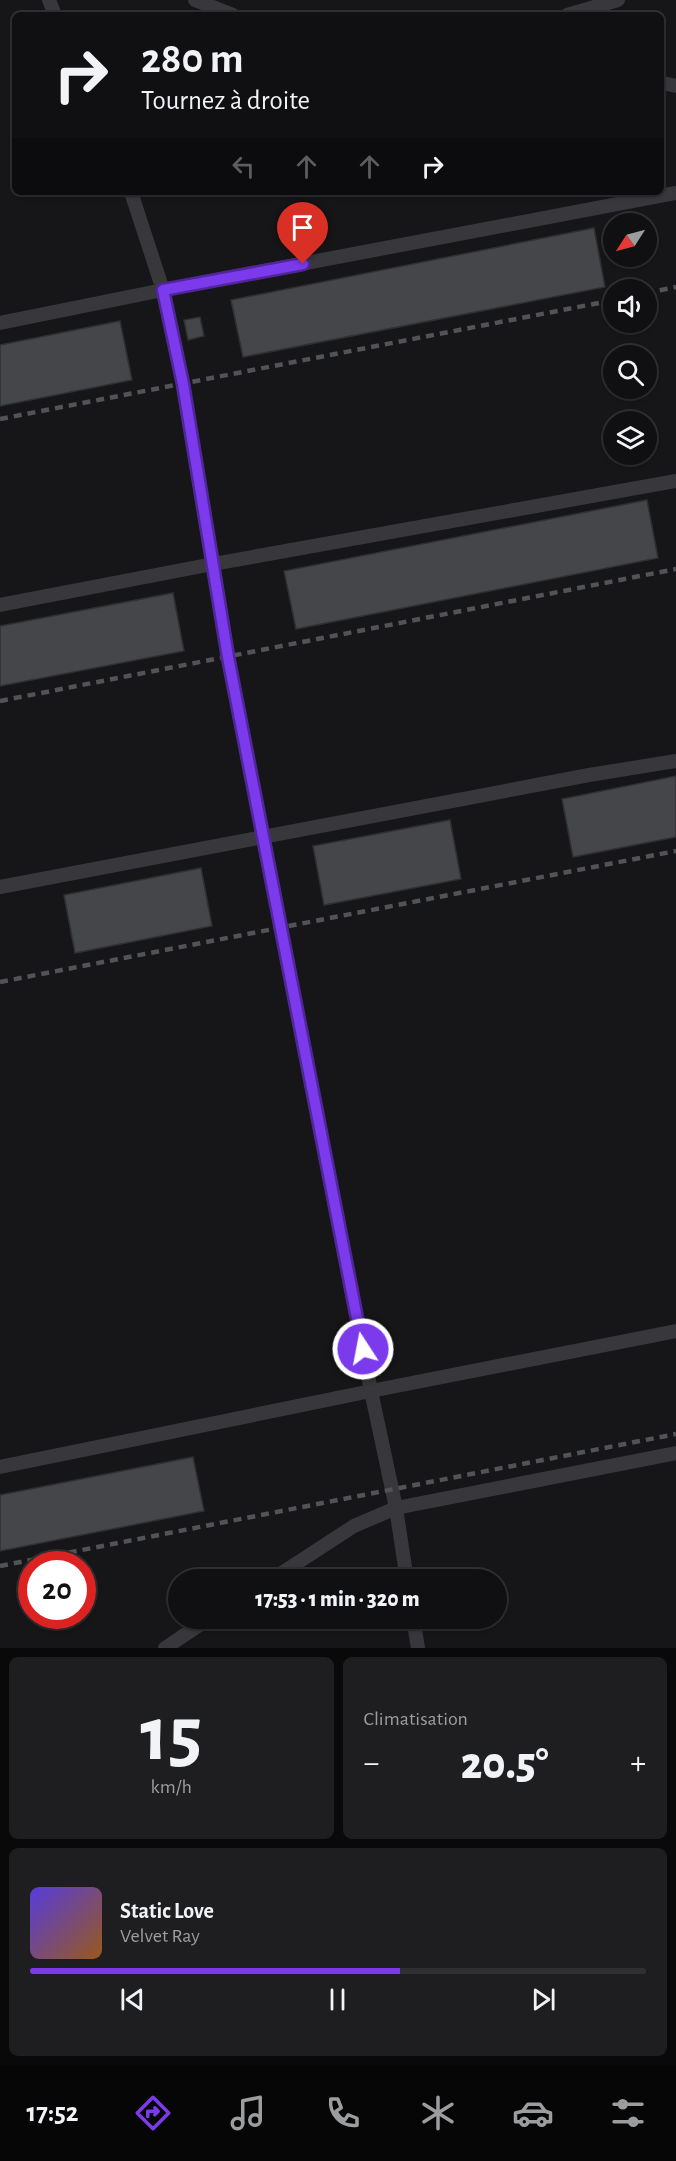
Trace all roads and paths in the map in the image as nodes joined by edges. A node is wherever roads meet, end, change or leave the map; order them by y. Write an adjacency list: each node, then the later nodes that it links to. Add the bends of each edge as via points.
1 (195, 0): 3 (lane)
2 (618, 0): 4 (lane)
3 (226, 12)
4 (577, 12)
5 (676, 193): 7 (lane)
6 (132, 195): 7 (lane)
7 (163, 290): 8 (lane); 10 (lane)
8 (0, 323)
9 (676, 481): 10 (lane)
10 (213, 564): 11 (lane); 13 (lane)
11 (0, 605)
12 (676, 761): 13 (lane)
13 (263, 837): 14 (lane); 16 (lane)
14 (0, 887)
15 (676, 1331): 16 (lane)
16 (371, 1391): 18 (lane); 19 (lane)
17 (676, 1453): 19 (lane)
18 (0, 1467)
19 (396, 1508): 20 (lane, via 354,1526); 21 (lane)
20 (288, 1569)
21 (405, 1569)
22 (194, 1629): 24 (lane)
23 (415, 1629): 25 (lane)
24 (165, 1648)
25 (418, 1648)

